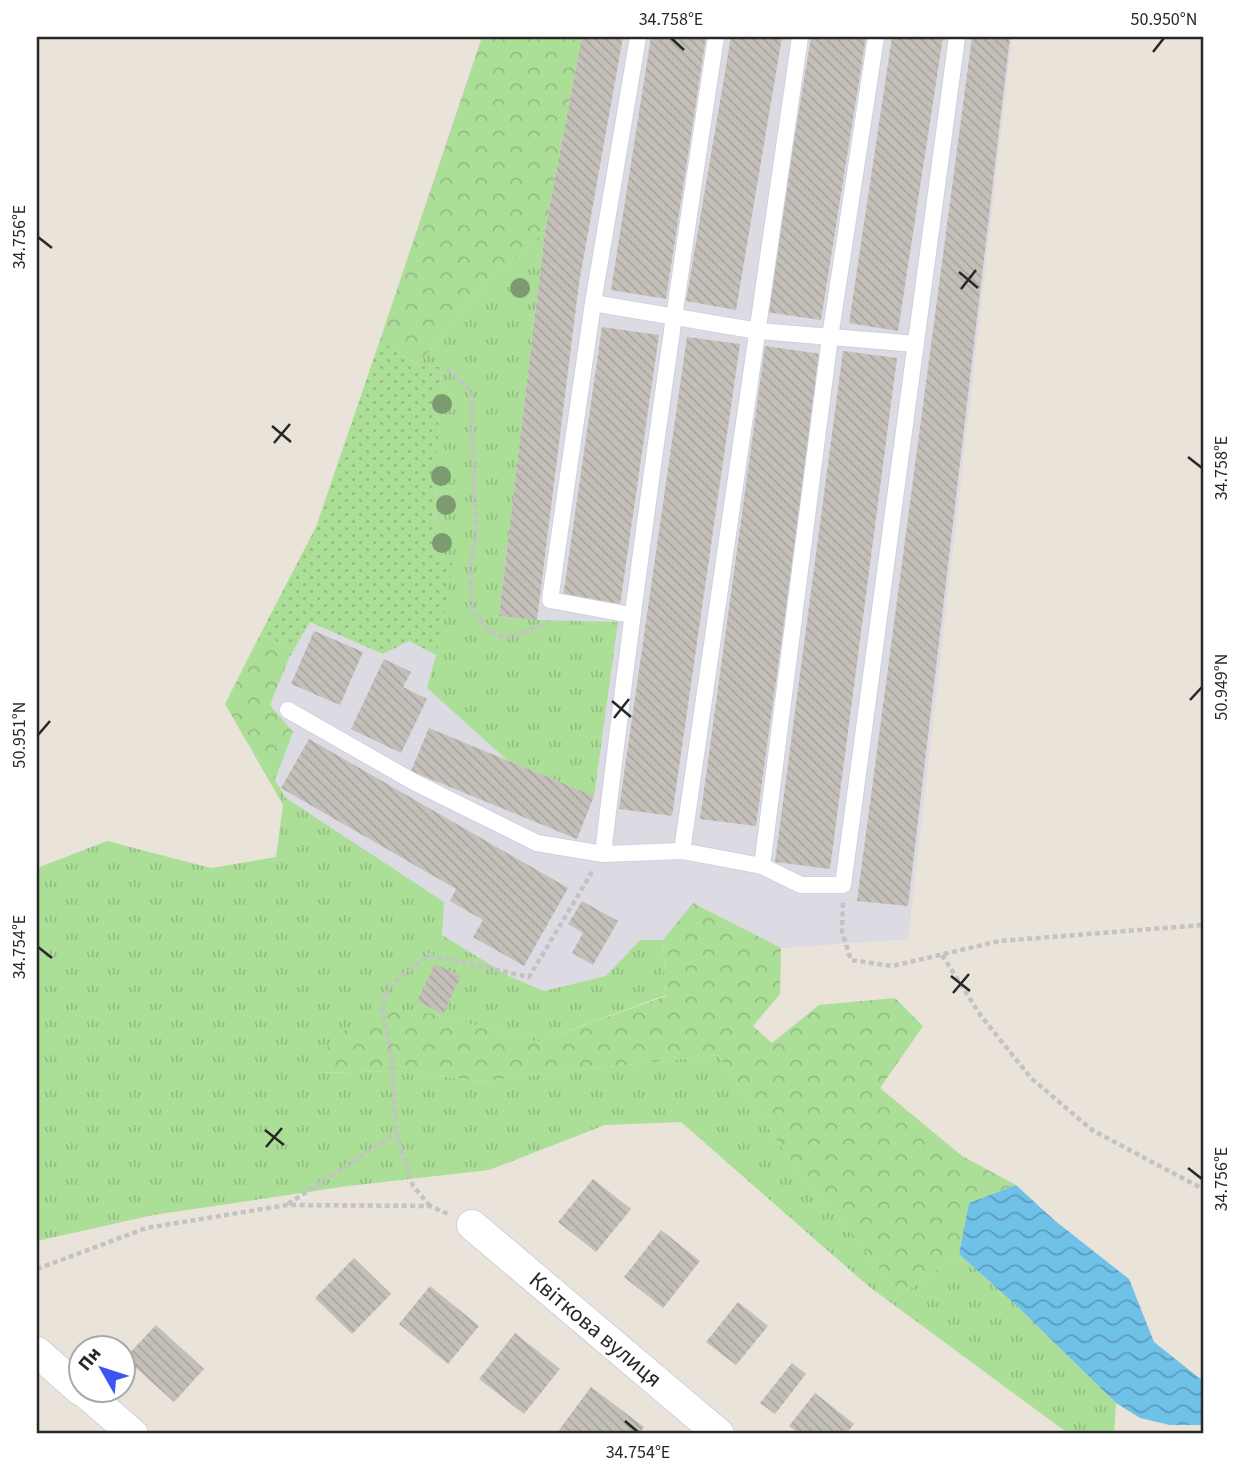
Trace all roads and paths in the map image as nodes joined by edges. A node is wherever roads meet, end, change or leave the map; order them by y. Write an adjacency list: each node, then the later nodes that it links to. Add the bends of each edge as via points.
1 (638, 37): 6 (lane)
2 (716, 37): 7 (lane)
3 (800, 37): 8 (lane)
4 (876, 37): 9 (lane)
5 (957, 37): 10 (lane)
6 (593, 303): 7 (lane); 12 (lane, via 550,600)
7 (672, 316): 8 (lane); 12 (lane)
8 (758, 331): 9 (lane); 15 (lane)
9 (830, 337): 10 (lane); 17 (lane)
10 (916, 344): 18 (lane)
11 (447, 369): 13 (path, via 471,392 476,523 470,570 472,610 487,629 503,637)
12 (631, 615): 16 (lane)
13 (549, 622)
14 (289, 710): 16 (lane, via 414,782 537,843)
15 (682, 851): 16 (lane); 17 (lane)
16 (603, 854): 21 (path, via 529,977 429,955 390,986 382,1008 392,1060)
17 (762, 866): 18 (lane, via 801,885)
18 (843, 885): 20 (path, via 842,932 851,960 892,966)
19 (1203, 925): 20 (path, via 1000,941)
20 (942, 955): 22 (path, via 981,1016 1031,1078 1092,1130)
21 (397, 1133): 23 (path); 24 (path, via 413,1186)
22 (1203, 1189)
23 (287, 1205): 24 (path); 26 (path, via 146,1228)
24 (430, 1206): 25 (path)
25 (472, 1225): 31 (street, Квіткова вулиця)
26 (37, 1269)
27 (37, 1353): 28 (street)
28 (66, 1377)
29 (98, 1404): 30 (street)
30 (133, 1434)
31 (719, 1434)

